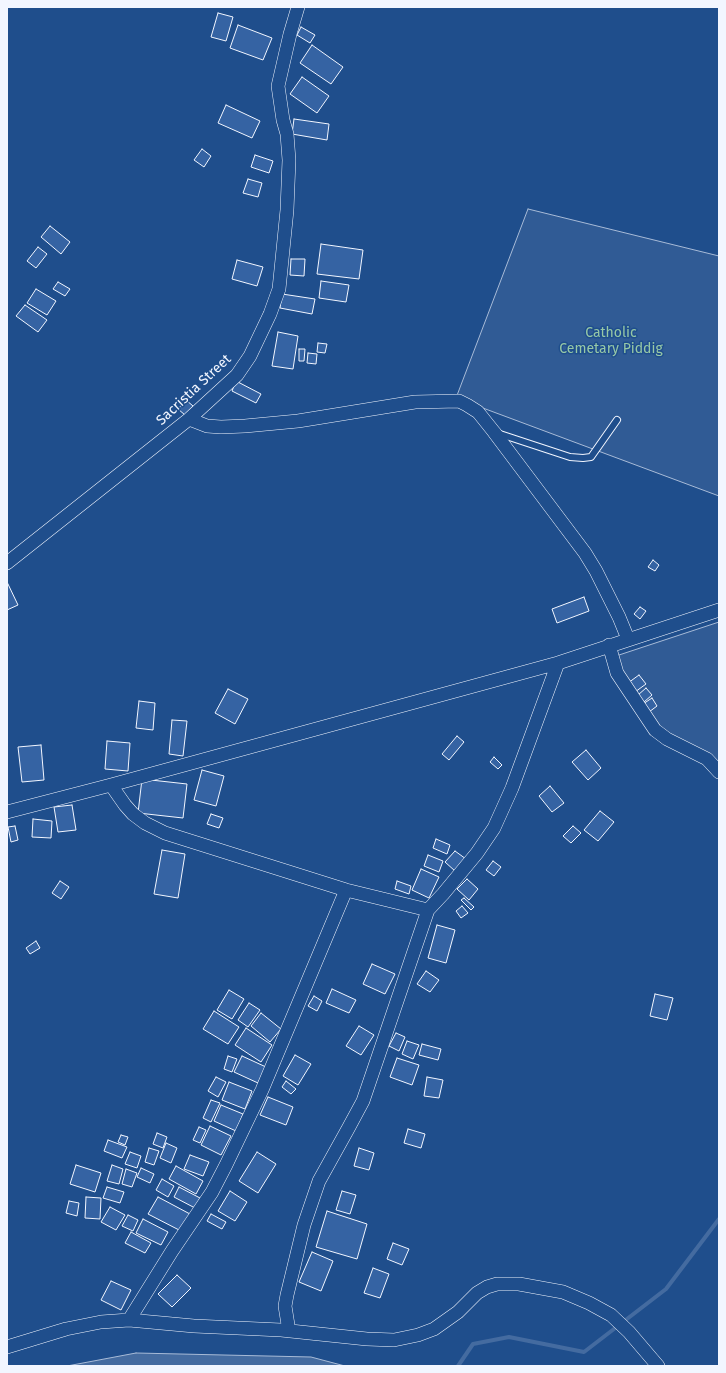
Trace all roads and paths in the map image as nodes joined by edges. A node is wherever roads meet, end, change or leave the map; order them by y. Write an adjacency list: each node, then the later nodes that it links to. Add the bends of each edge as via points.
1 (298, 7): 2 (street, Sacristia Street, via 278,86 289,160 279,289 270,314 244,366)
2 (189, 419): 4 (street, via 206,426 245,426 298,421 415,402 459,401 478,412); 5 (street, Sacristia Street)
3 (616, 420): 4 (lane, via 591,457 583,458 570,457)
4 (494, 432): 7 (street, via 585,553)
5 (7, 563)
6 (719, 610): 7 (street)
7 (628, 639): 8 (street)
8 (609, 645): 9 (street); 10 (street, via 617,673 655,730 707,759)
9 (558, 663): 11 (street); 14 (street, via 512,788 494,828 477,854)
10 (719, 772)
11 (111, 785): 12 (street); 13 (street, via 133,814 165,833)
12 (7, 812)
13 (346, 890): 14 (street); 15 (street, via 262,1090 226,1165 212,1192 172,1250)
14 (428, 910): 16 (street, via 363,1101 319,1181 304,1225 285,1306)
15 (129, 1320): 16 (street); 17 (street, via 66,1329)
16 (289, 1331): 18 (street, via 394,1340 434,1329 486,1287 519,1284 563,1292 589,1303 611,1316 629,1332)
17 (7, 1347)
18 (658, 1366)

